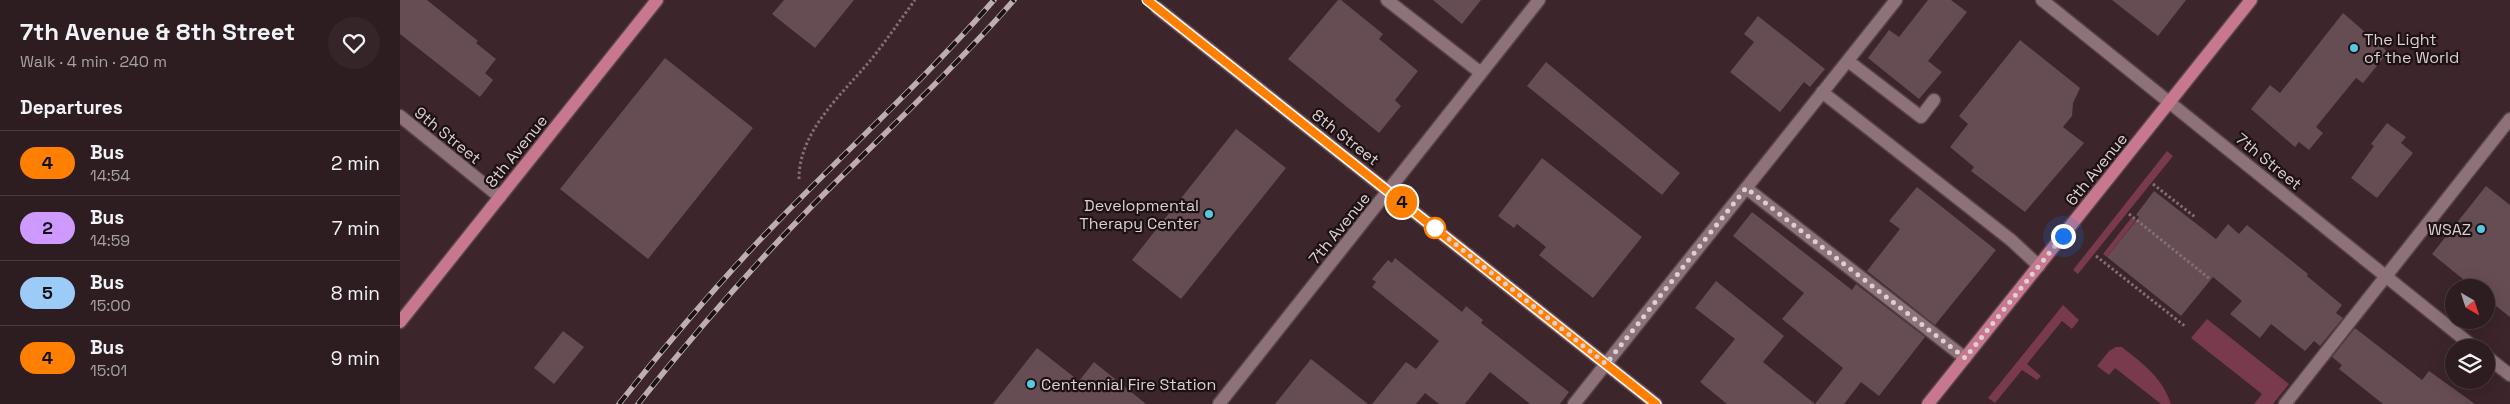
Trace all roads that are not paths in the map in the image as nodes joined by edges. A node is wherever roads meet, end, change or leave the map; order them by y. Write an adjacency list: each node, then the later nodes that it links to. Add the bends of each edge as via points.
1 (657, 0): 17 (main road, 8th Avenue)
2 (1388, 0): 9 (street)
3 (1539, 0): 9 (street, 7th Avenue)
4 (1896, 0): 8 (street)
5 (2042, 0): 12 (street, 7th Street)
6 (2251, 0): 12 (main road, 6th Avenue)
7 (1157, 8): 16 (main road, 8th Street)
8 (1848, 61): 10 (street); 11 (street, via 1922,117)
9 (1481, 73): 16 (street, 7th Avenue)
10 (1822, 92): 15 (street); 18 (street, via 2011,240)
11 (1934, 100)
12 (2171, 101): 18 (main road, 6th Avenue); 19 (street, 7th Street)
13 (400, 116): 17 (street, 9th Street)
14 (2510, 119): 19 (street)
15 (1746, 188): 22 (street); 24 (street)
16 (1389, 191): 24 (main road, 8th Street); 26 (street, 7th Avenue)
17 (500, 197): 20 (main road, 8th Avenue)
18 (2039, 266): 22 (main road, 6th Avenue)
19 (2386, 277): 21 (street, 7th Street); 30 (street)
20 (400, 322)
21 (2464, 339)
22 (1965, 358): 29 (main road, 6th Avenue)
23 (2495, 363): 25 (street)
24 (1606, 364): 27 (street); 28 (main road, 8th Street)
25 (2510, 375)
26 (1219, 404)
27 (1574, 404)
28 (1656, 404)
29 (1928, 404)
30 (2285, 404)

